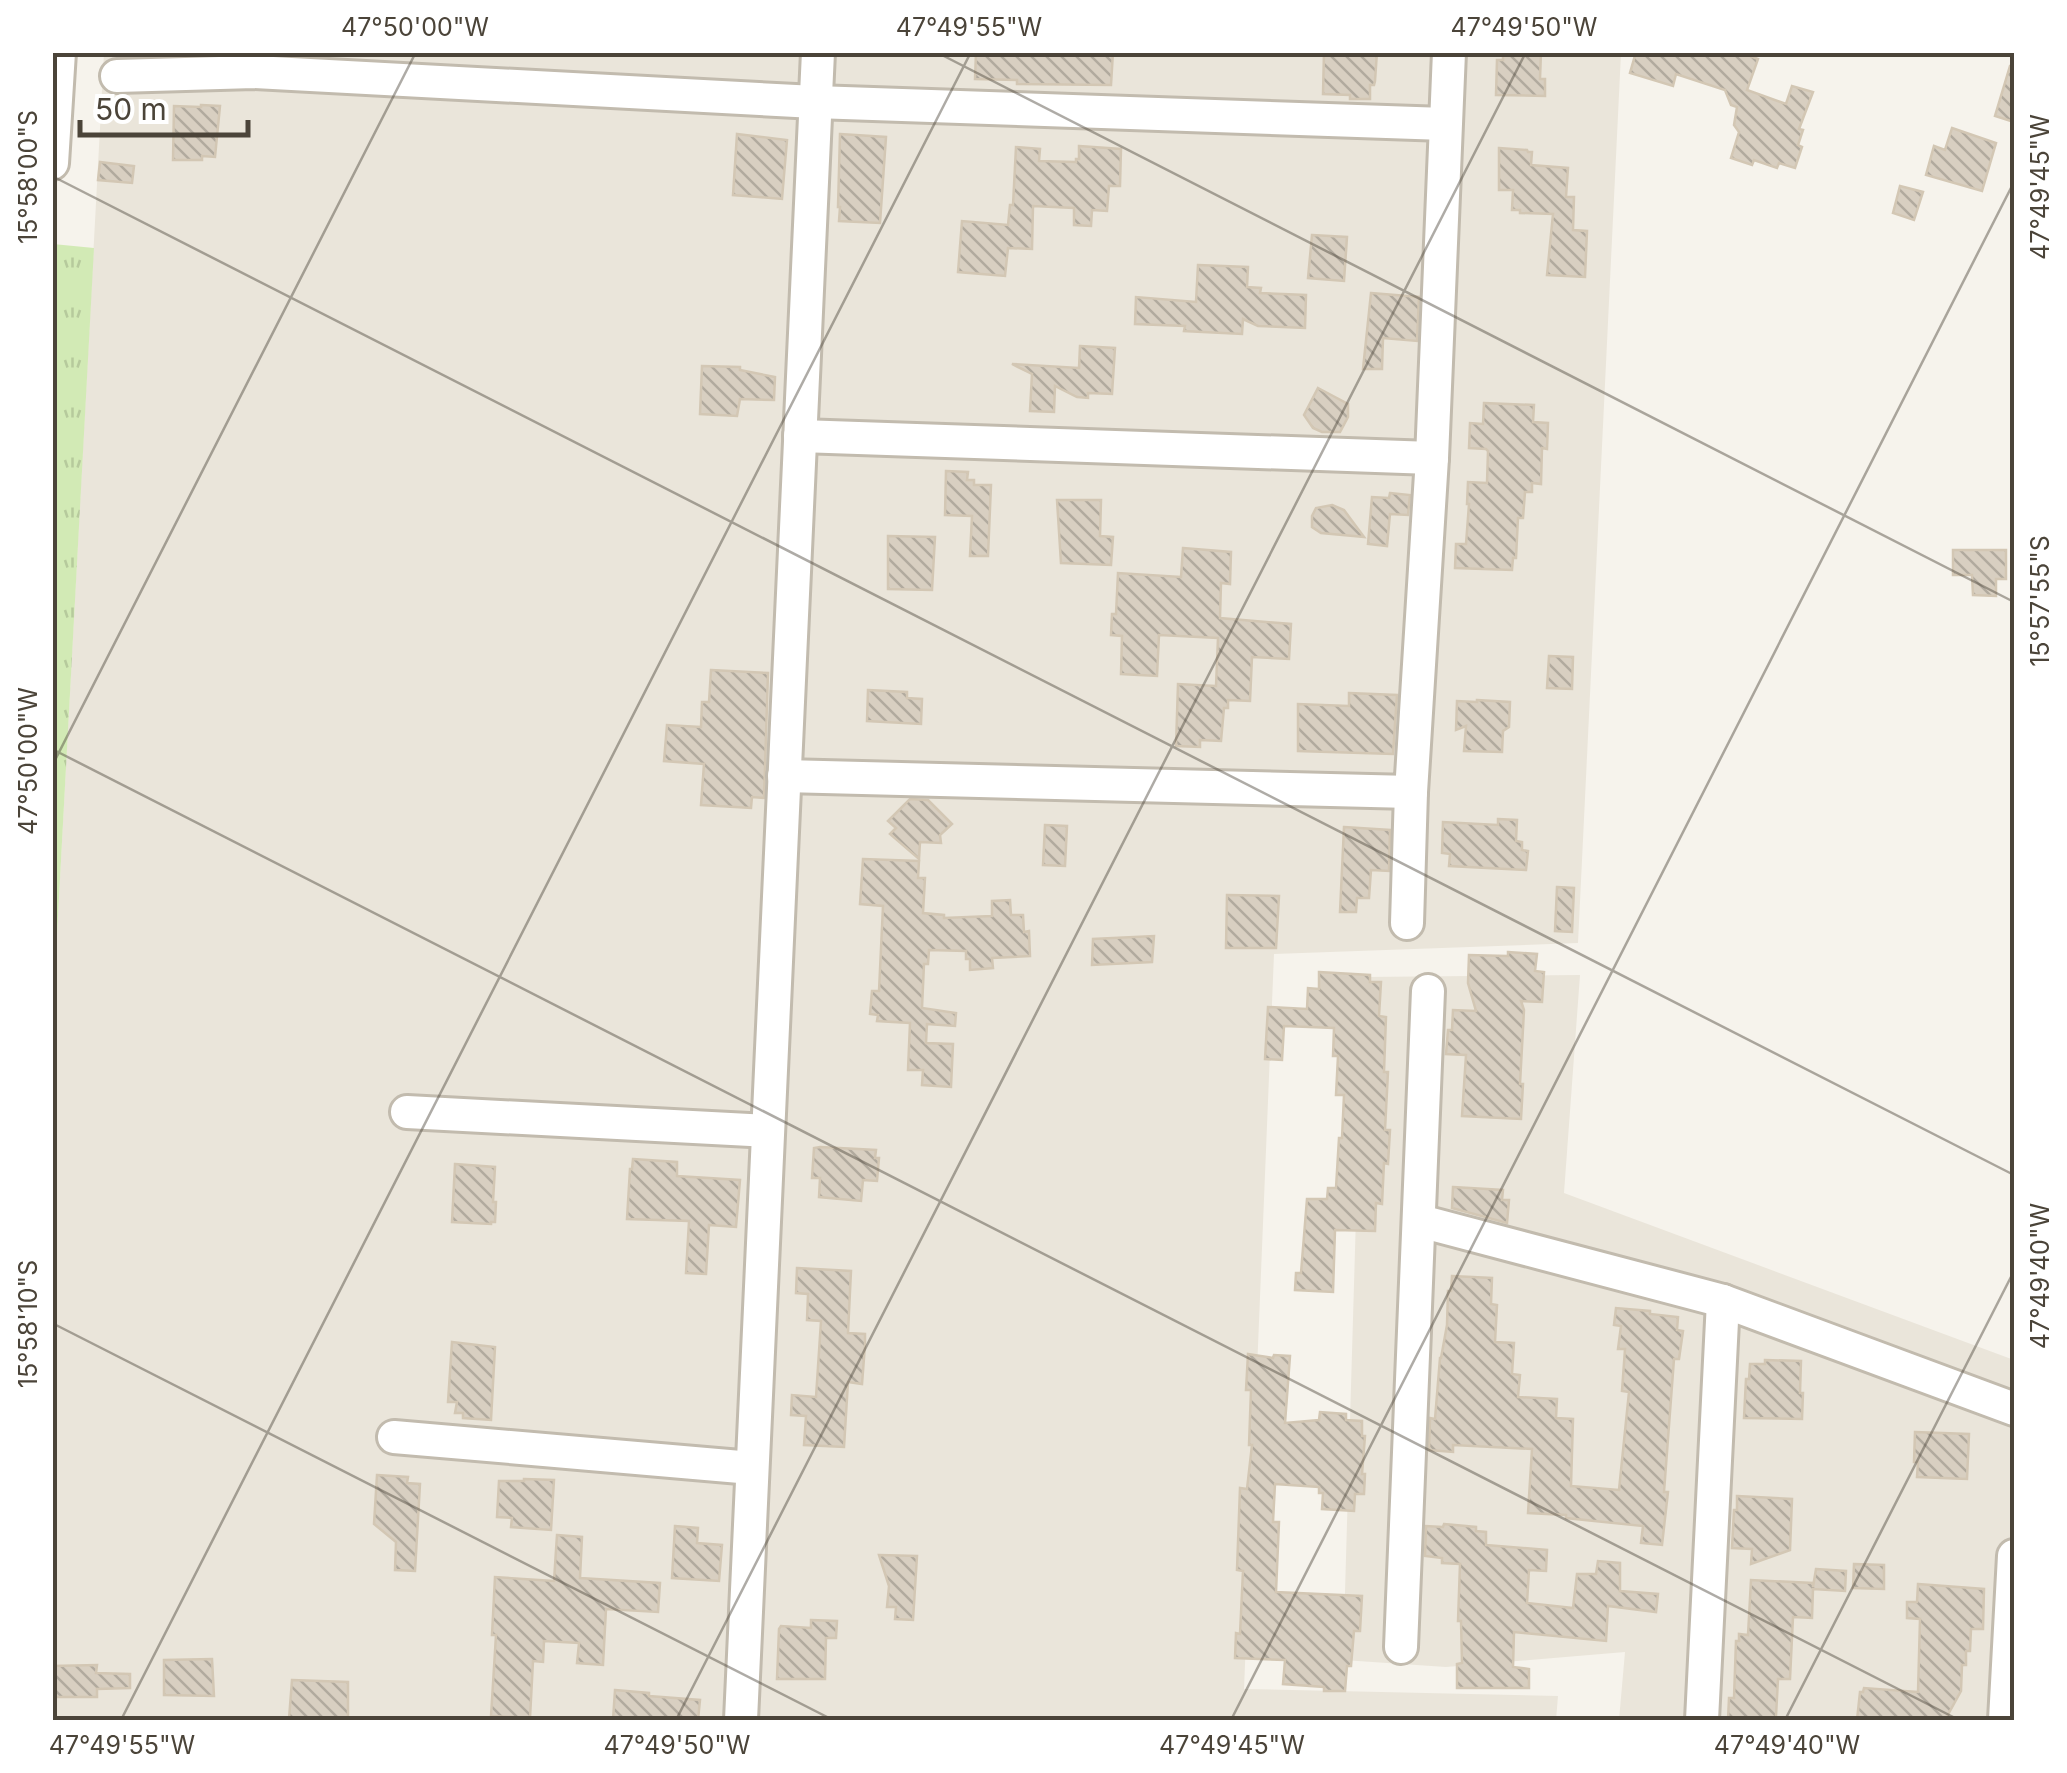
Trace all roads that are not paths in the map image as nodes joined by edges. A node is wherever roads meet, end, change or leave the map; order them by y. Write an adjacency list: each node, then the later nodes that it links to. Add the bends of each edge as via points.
1 (60, 52): 8 (street)
2 (818, 52): 6 (street)
3 (1449, 52): 7 (street)
4 (254, 62): 5 (street); 6 (street)
5 (116, 76)
6 (815, 102): 7 (street); 9 (street)
7 (1445, 124): 10 (street)
8 (52, 163)
9 (800, 436): 10 (street); 11 (street)
10 (1432, 458): 12 (street)
11 (784, 776): 12 (street); 16 (street)
12 (1411, 792): 13 (street)
13 (1407, 922)
14 (1428, 991): 17 (street)
15 (407, 1112): 16 (street)
16 (768, 1131): 21 (street)
17 (1420, 1221): 18 (street); 23 (street)
18 (1723, 1301): 19 (street); 25 (street)
19 (2014, 1409)
20 (394, 1436): 21 (street)
21 (752, 1468): 24 (street)
22 (2014, 1556): 26 (street)
23 (1401, 1647)
24 (740, 1720)
25 (1702, 1720)
26 (2004, 1720)

